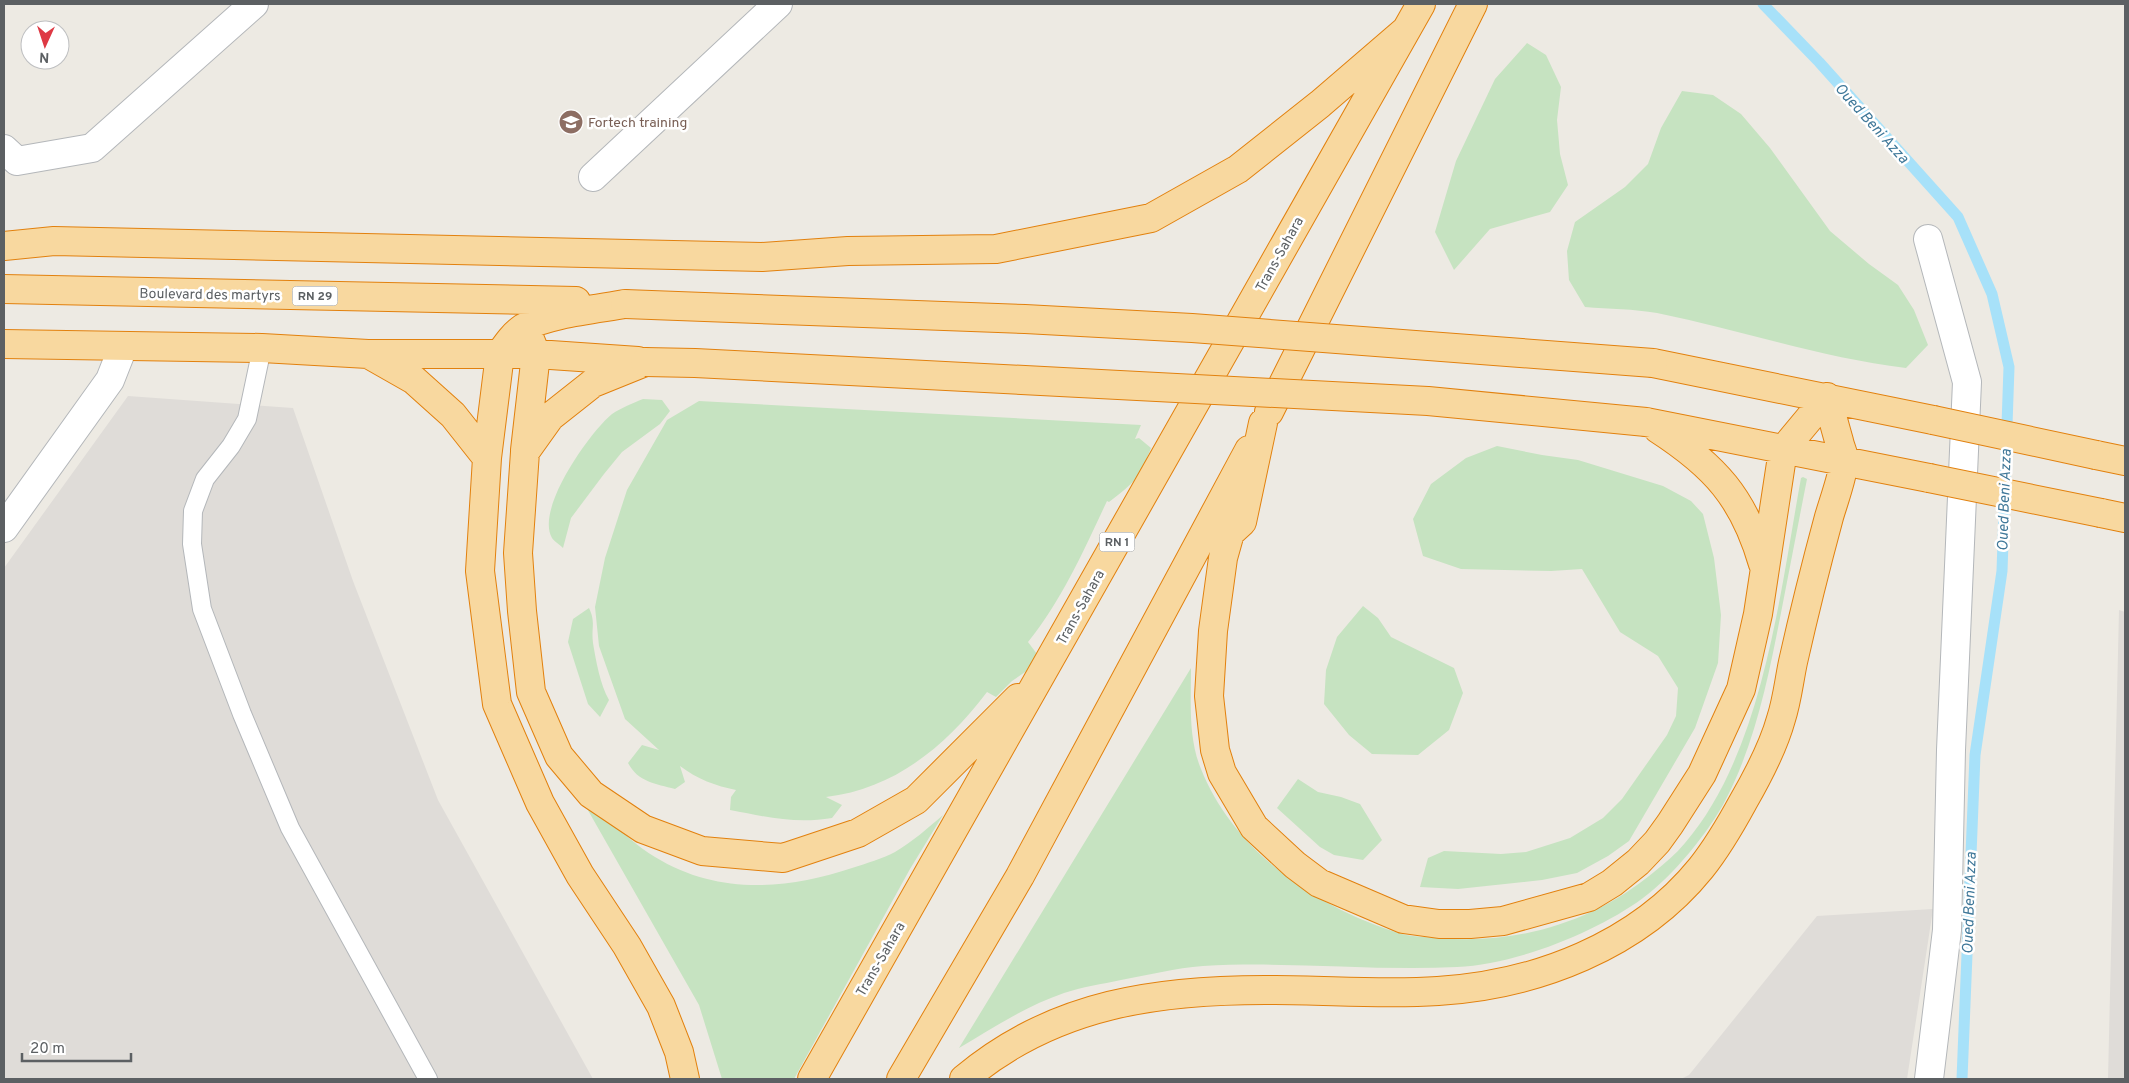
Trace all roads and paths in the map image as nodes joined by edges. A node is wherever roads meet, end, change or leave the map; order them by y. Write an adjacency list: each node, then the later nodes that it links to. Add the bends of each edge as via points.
1 (254, 4): 6 (street, via 92,148 17,161)
2 (778, 4): 7 (street)
3 (1421, 4): 5 (highway, Trans-Sahara / RN 1)
4 (1473, 4): 23 (highway)
5 (1406, 30): 9 (highway, via 1238,169 1151,218 996,249 762,256 54,241); 32 (highway, Trans-Sahara / RN 1)
6 (4, 149)
7 (592, 176)
8 (1928, 239): 38 (street, via 1967,382 1950,750 1948,930)
9 (4, 246)
10 (4, 289): 11 (highway, Boulevard des martyrs / RN 29)
11 (501, 300): 12 (highway, Boulevard des martyrs / RN 29); 13 (highway)
12 (625, 304): 13 (highway, via 545,319); 21 (highway, bridge, via 1192,328 1653,363)
13 (524, 328): 18 (highway); 19 (highway)
14 (4, 344): 15 (highway)
15 (123, 347): 16 (highway); 30 (street, via 110,380)
16 (262, 348): 17 (highway); 33 (lane, via 247,419 205,479 193,511 192,544 202,609 290,828)
17 (368, 354): 18 (highway); 26 (highway, via 414,380 453,415)
18 (500, 354): 19 (highway); 26 (highway)
19 (536, 354): 20 (highway); 25 (highway)
20 (645, 362): 22 (highway, bridge, via 1419,400); 25 (highway, via 593,383 550,417)
21 (1827, 397): 24 (highway); 27 (highway); 28 (highway, bridge)
22 (1646, 422): 24 (highway); 31 (highway, via 1703,461 1725,484 1743,510 1756,539)
23 (1263, 423): 31 (highway, via 1242,522 1230,534 1219,580 1209,696 1218,757 1226,781 1254,827 1295,865 1319,884 1403,919 1439,924 1503,921 1589,897 1638,862 1657,842 1702,774 1741,689 1758,614); 36 (highway, via 1020,876)
24 (1783, 450): 27 (highway); 31 (highway)
25 (525, 452): 32 (highway, via 518,553 531,692 559,756 591,794 643,829 702,851 783,858 858,833 916,800)
26 (487, 458): 34 (highway, via 480,571 497,704 540,804 580,876 627,946 661,1006)
27 (1844, 461): 29 (highway, bridge); 37 (highway, via 1813,577 1781,720 1755,782 1701,868 1672,898 1639,924 1580,959 1477,988 1227,991 1120,1002 1074,1015 1025,1038 985,1061)
28 (2125, 461)
29 (2113, 516)
30 (4, 528)
31 (1764, 569)
32 (1042, 674): 35 (highway, Trans-Sahara / RN 1)
33 (428, 1079)
34 (685, 1079)
35 (812, 1079)
36 (901, 1079)
37 (964, 1079)
38 (1929, 1079)

